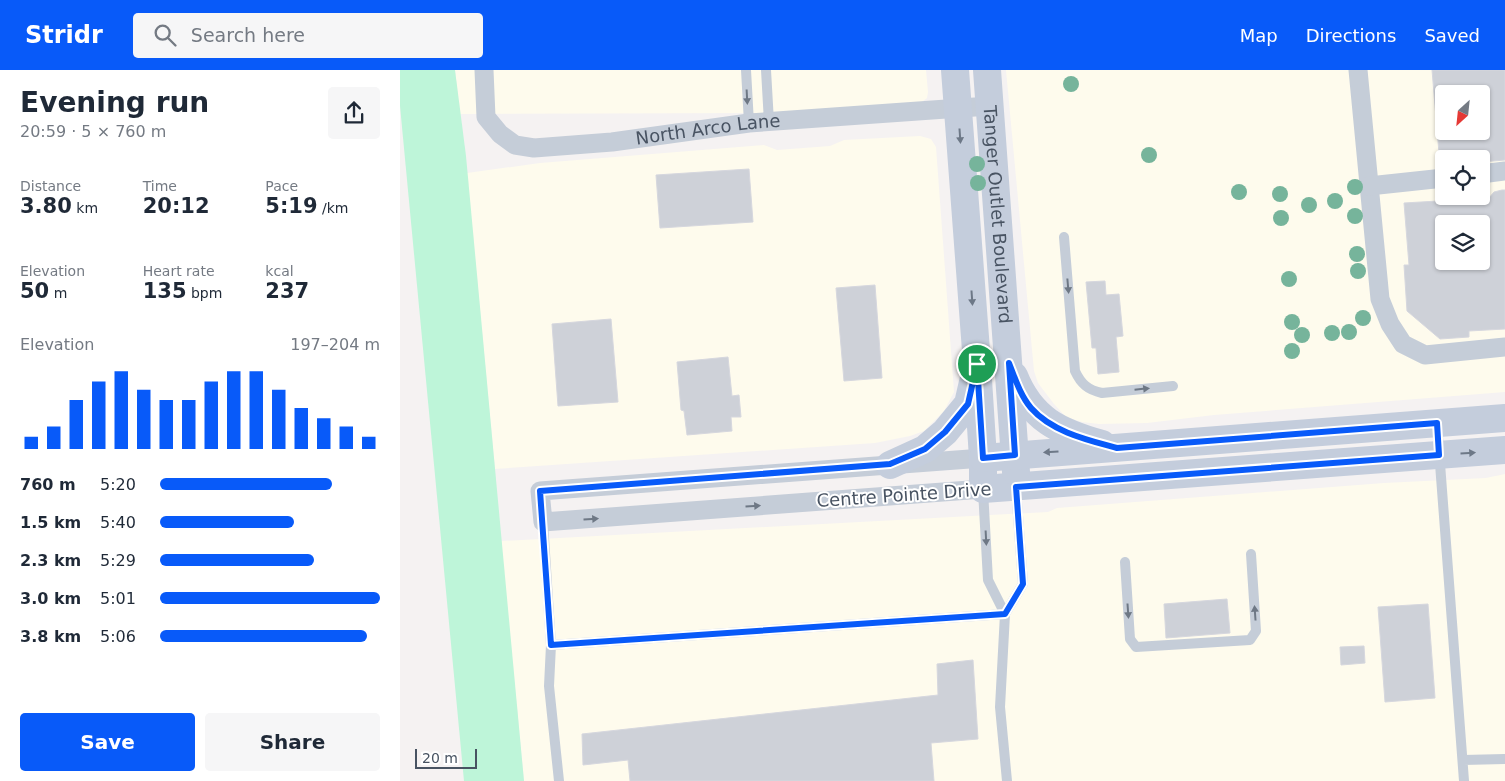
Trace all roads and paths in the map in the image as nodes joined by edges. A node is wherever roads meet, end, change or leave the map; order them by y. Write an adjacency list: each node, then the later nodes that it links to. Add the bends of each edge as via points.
1 (484, 70): 10 (street, North Arco Lane, via 486,117 500,134 515,144 534,148 612,142)
2 (746, 70): 10 (lane, one-way to 10)
3 (766, 70): 9 (lane)
4 (955, 70): 8 (street, Tanger Outlet Boulevard)
5 (986, 70): 7 (street, Tanger Outlet Boulevard)
6 (1358, 70): 14 (street)
7 (989, 106): 8 (street, North Arco Lane); 17 (street, Tanger Outlet Boulevard)
8 (958, 109): 9 (street, North Arco Lane); 18 (street, Tanger Outlet Boulevard, one-way to 18)
9 (769, 122): 10 (street, North Arco Lane)
10 (749, 123)
11 (1505, 171): 12 (street)
12 (1490, 173)
13 (1435, 179): 14 (street)
14 (1369, 186): 16 (street, via 1380,299 1403,344 1425,355)
15 (1064, 238): 19 (lane, one-way to 19, via 1075,371 1081,383 1102,393)
16 (1505, 347)
17 (1009, 363): 22 (street, via 1031,408 1046,421 1078,437); 24 (street, Tanger Outlet Boulevard)
18 (977, 364): 26 (street, Tanger Outlet Boulevard); 27 (street, via 968,404 945,432 925,449)
19 (1173, 386)
20 (1505, 418): 21 (street, Centre Pointe Drive)
21 (1437, 423): 22 (street, Centre Pointe Drive); 25 (lane)
22 (1117, 448): 24 (street, Centre Pointe Drive, one-way to 24)
23 (1505, 450): 25 (street, Centre Pointe Drive, one-way to 23)
24 (1015, 455): 26 (street, Centre Pointe Drive); 28 (street, Tanger Outlet Boulevard)
25 (1439, 455): 28 (street, Centre Pointe Drive); 36 (lane)
26 (983, 458): 27 (street, Centre Pointe Drive); 29 (street, Tanger Outlet Boulevard)
27 (890, 464): 30 (street, Centre Pointe Drive, via 540,491)
28 (1016, 487): 29 (street, Centre Pointe Drive); 33 (lane, Tanger Outlet Boulevard, via 1023,584)
29 (983, 489): 30 (street, Centre Pointe Drive, one-way to 29); 33 (lane, Tanger Outlet Boulevard, one-way to 33, via 988,580)
30 (543, 522): 34 (lane)
31 (1251, 554): 32 (lane, one-way to 31, via 1130,639 1136,646 1250,640 1256,631)
32 (1125, 562)
33 (1005, 614): 34 (lane); 38 (lane, via 1000,708)
34 (551, 645): 37 (lane, via 549,686)
35 (1505, 759): 36 (lane)
36 (1463, 760): 39 (lane)
37 (559, 781)
38 (1007, 781)
39 (1464, 781)

